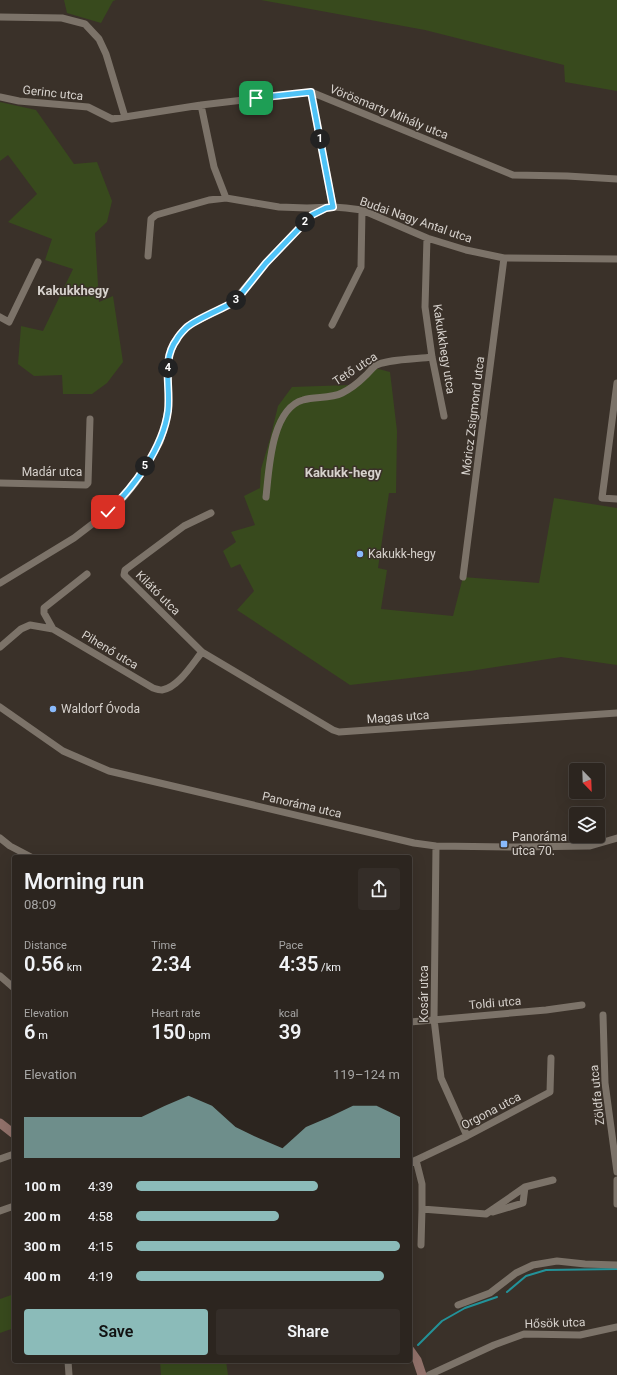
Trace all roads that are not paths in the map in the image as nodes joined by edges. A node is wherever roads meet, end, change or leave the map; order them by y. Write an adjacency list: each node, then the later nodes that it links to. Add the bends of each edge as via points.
1 (0, 17): 5 (street, via 62,18 85,24 100,39)
2 (311, 92): 4 (street, Vörösmarty Mihály utca); 6 (street, Vörösmarty Mihály utca, via 514,175); 8 (street)
3 (0, 97): 5 (street, Gerinc utca, via 88,107 112,119)
4 (201, 104): 5 (street, Vörösmarty Mihály utca); 7 (street, via 214,167)
5 (125, 117)
6 (617, 179)
7 (226, 198): 8 (street, Budai Nagy Antal utca, via 279,207); 11 (street, Budai Nagy Antal utca, via 209,200 156,215 152,219)
8 (330, 208): 9 (street, Budai Nagy Antal utca); 27 (street, via 312,215 232,303 187,326 176,341 169,356 166,425 160,442 124,497 74,538)
9 (362, 210): 10 (street, Budai Nagy Antal utca); 16 (street, via 361,267)
10 (427, 238): 12 (street, Budai Nagy Antal utca); 17 (street, Kakukkhegy utca, via 425,307)
11 (148, 256)
12 (504, 258): 13 (street, Budai Nagy Antal utca); 26 (street, Móricz Zsigmond utca)
13 (617, 260)
14 (38, 262): 15 (street, via 9,322)
15 (0, 317)
16 (332, 325)
17 (432, 358): 19 (street, Kakukkhegy utca); 22 (street, Tető utca, via 385,362 376,366 352,388 340,394 302,400 288,408 275,436)
18 (617, 383): 23 (street, via 602,498)
19 (444, 416)
20 (90, 419): 21 (street, Madár utca, via 88,483)
21 (0, 483)
22 (266, 497)
23 (617, 499)
24 (210, 513): 30 (street, Kilátó utca, via 184,526 125,570 124,575)
25 (87, 574): 28 (street, via 44,608)
26 (463, 577)
27 (0, 584)
28 (53, 629): 29 (street, Pihenő utca, via 30,625); 30 (street, Pihenő utca, via 153,688 162,690 169,688 183,676)
29 (0, 647)
30 (202, 652): 32 (street, Magas utca, via 339,732)
31 (0, 707): 35 (street, Panoráma utca, via 63,751 109,771)
32 (617, 713)
33 (0, 838): 36 (street)
34 (617, 838): 35 (street, Panoráma utca, via 590,846)
35 (436, 846): 41 (street, Kosár utca)
36 (27, 855)
37 (0, 976): 38 (street)
38 (12, 986)
39 (582, 1005): 41 (street, Toldi utca)
40 (603, 1015): 50 (street, Zöldfa utca, via 605,1083)
41 (434, 1019): 42 (street, Toldi utca); 46 (street, Kosár utca, via 441,1078)
42 (412, 1022)
43 (550, 1058): 46 (street, Orgona utca, via 550,1092)
44 (0, 1123): 45 (main road)
45 (12, 1132)
46 (467, 1136): 49 (street, Orgona utca)
47 (12, 1155): 48 (street)
48 (0, 1159)
49 (413, 1162): 56 (street, via 422,1184)
50 (617, 1172)
51 (553, 1180): 53 (street)
52 (617, 1180): 54 (street)
53 (525, 1187): 58 (street); 58 (street, via 523,1203)
54 (617, 1204)
55 (12, 1207): 57 (street)
56 (422, 1209): 58 (street); 59 (street)
57 (0, 1211)
58 (486, 1214)
59 (421, 1245)
60 (617, 1264): 61 (street, via 557,1261 533,1265 516,1272 490,1293)
61 (458, 1305)
62 (617, 1327): 67 (street, Hősök utca, via 580,1335 524,1334)
63 (412, 1353): 66 (main road)
64 (68, 1363): 65 (street)
65 (69, 1375)
66 (422, 1375)
67 (430, 1375)

